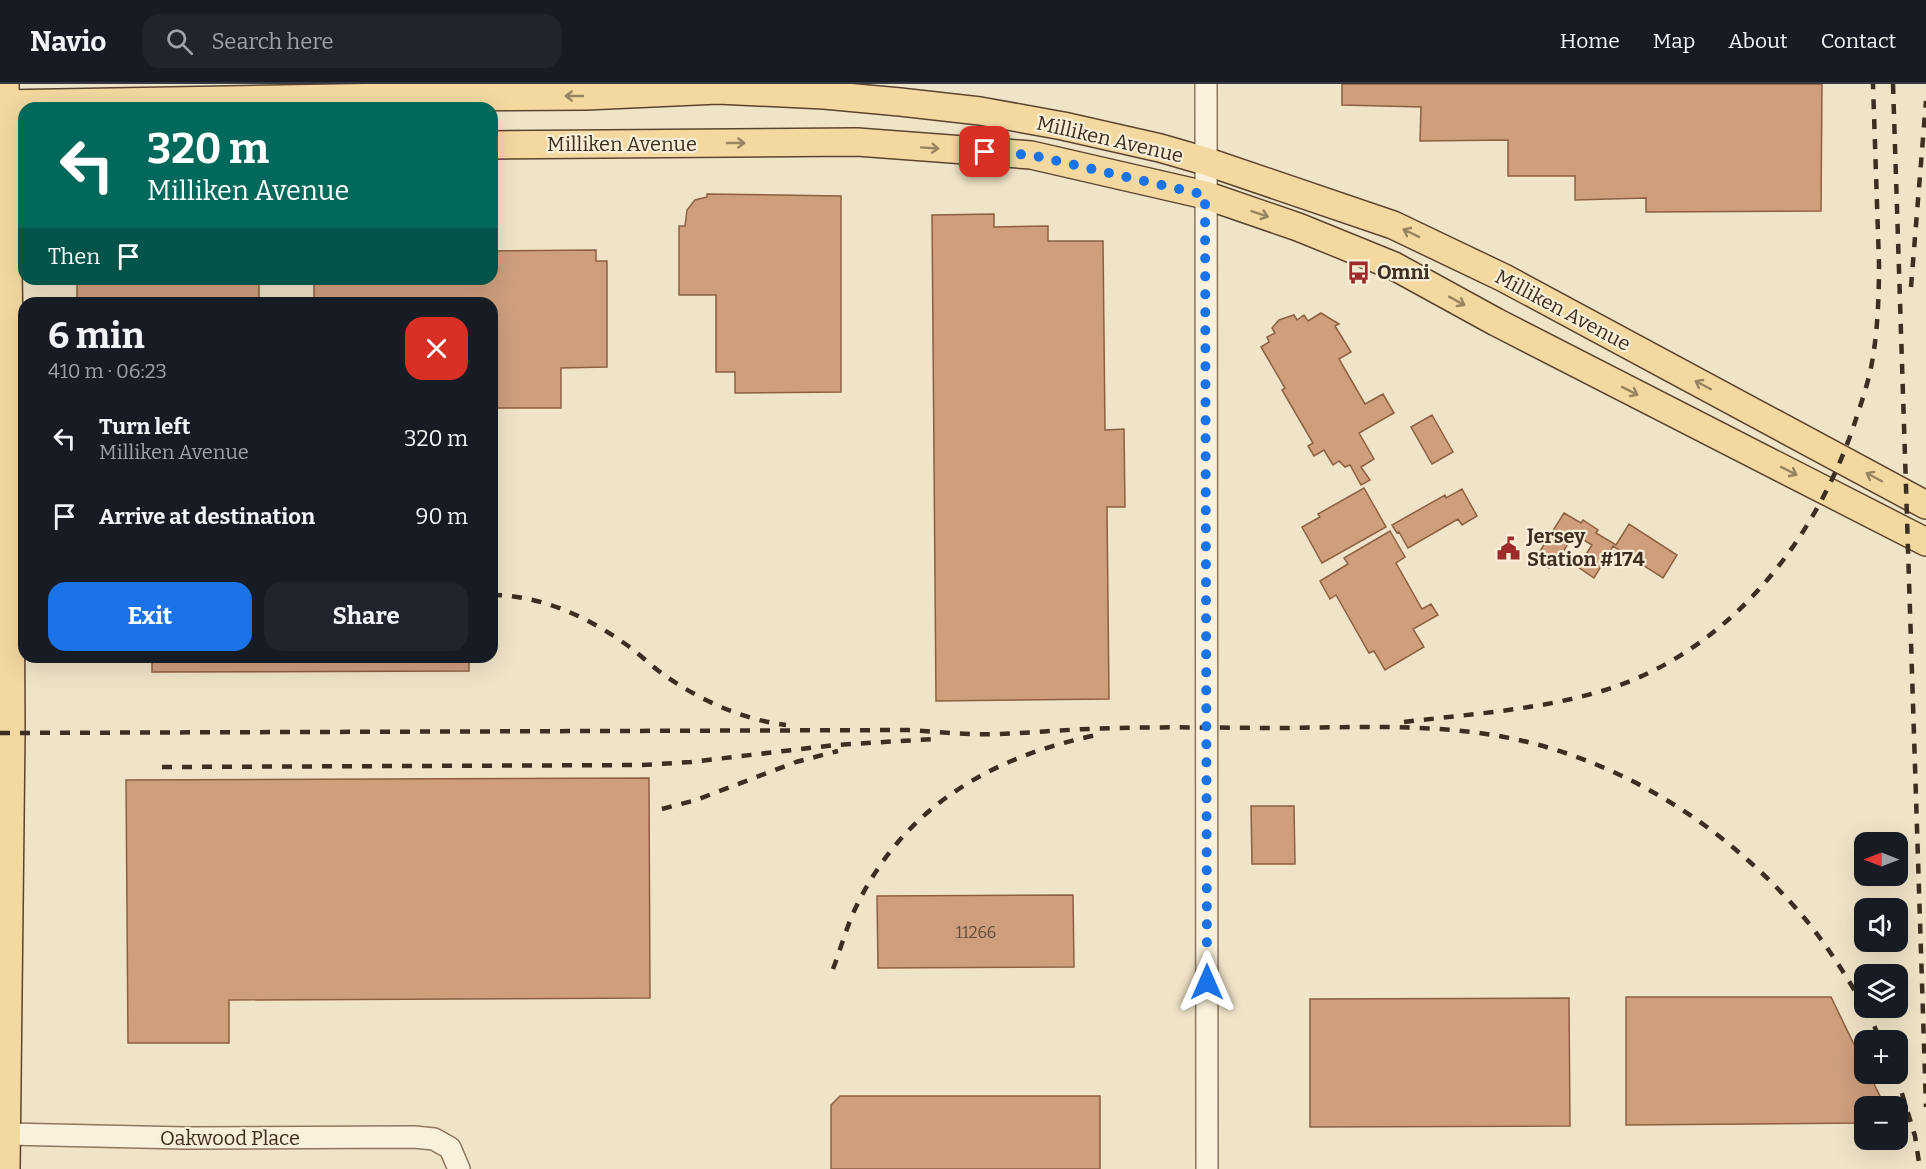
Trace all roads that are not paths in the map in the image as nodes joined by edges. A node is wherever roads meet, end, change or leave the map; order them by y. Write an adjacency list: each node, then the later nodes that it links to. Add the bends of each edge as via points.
1 (1206, 84): 5 (street)
2 (3, 97): 4 (main road); 5 (main road, Milliken Avenue, one-way to 2, via 1063,126 980,111 813,95 718,90 586,96)
3 (498, 145): 6 (main road, Milliken Avenue, one-way to 6, via 869,143 1031,155)
4 (9, 149): 9 (main road, via 11,725)
5 (1205, 161): 6 (street); 7 (main road, Milliken Avenue, one-way to 5, via 1504,278 1393,225)
6 (1205, 195): 8 (main road, Milliken Avenue, one-way to 8, via 1394,266); 12 (street)
7 (1926, 505)
8 (1926, 542)
9 (7, 1134): 10 (main road); 11 (street, Oakwood Place, via 414,1137 434,1139 450,1148)
10 (6, 1169)
11 (459, 1169)
12 (1207, 1169)

